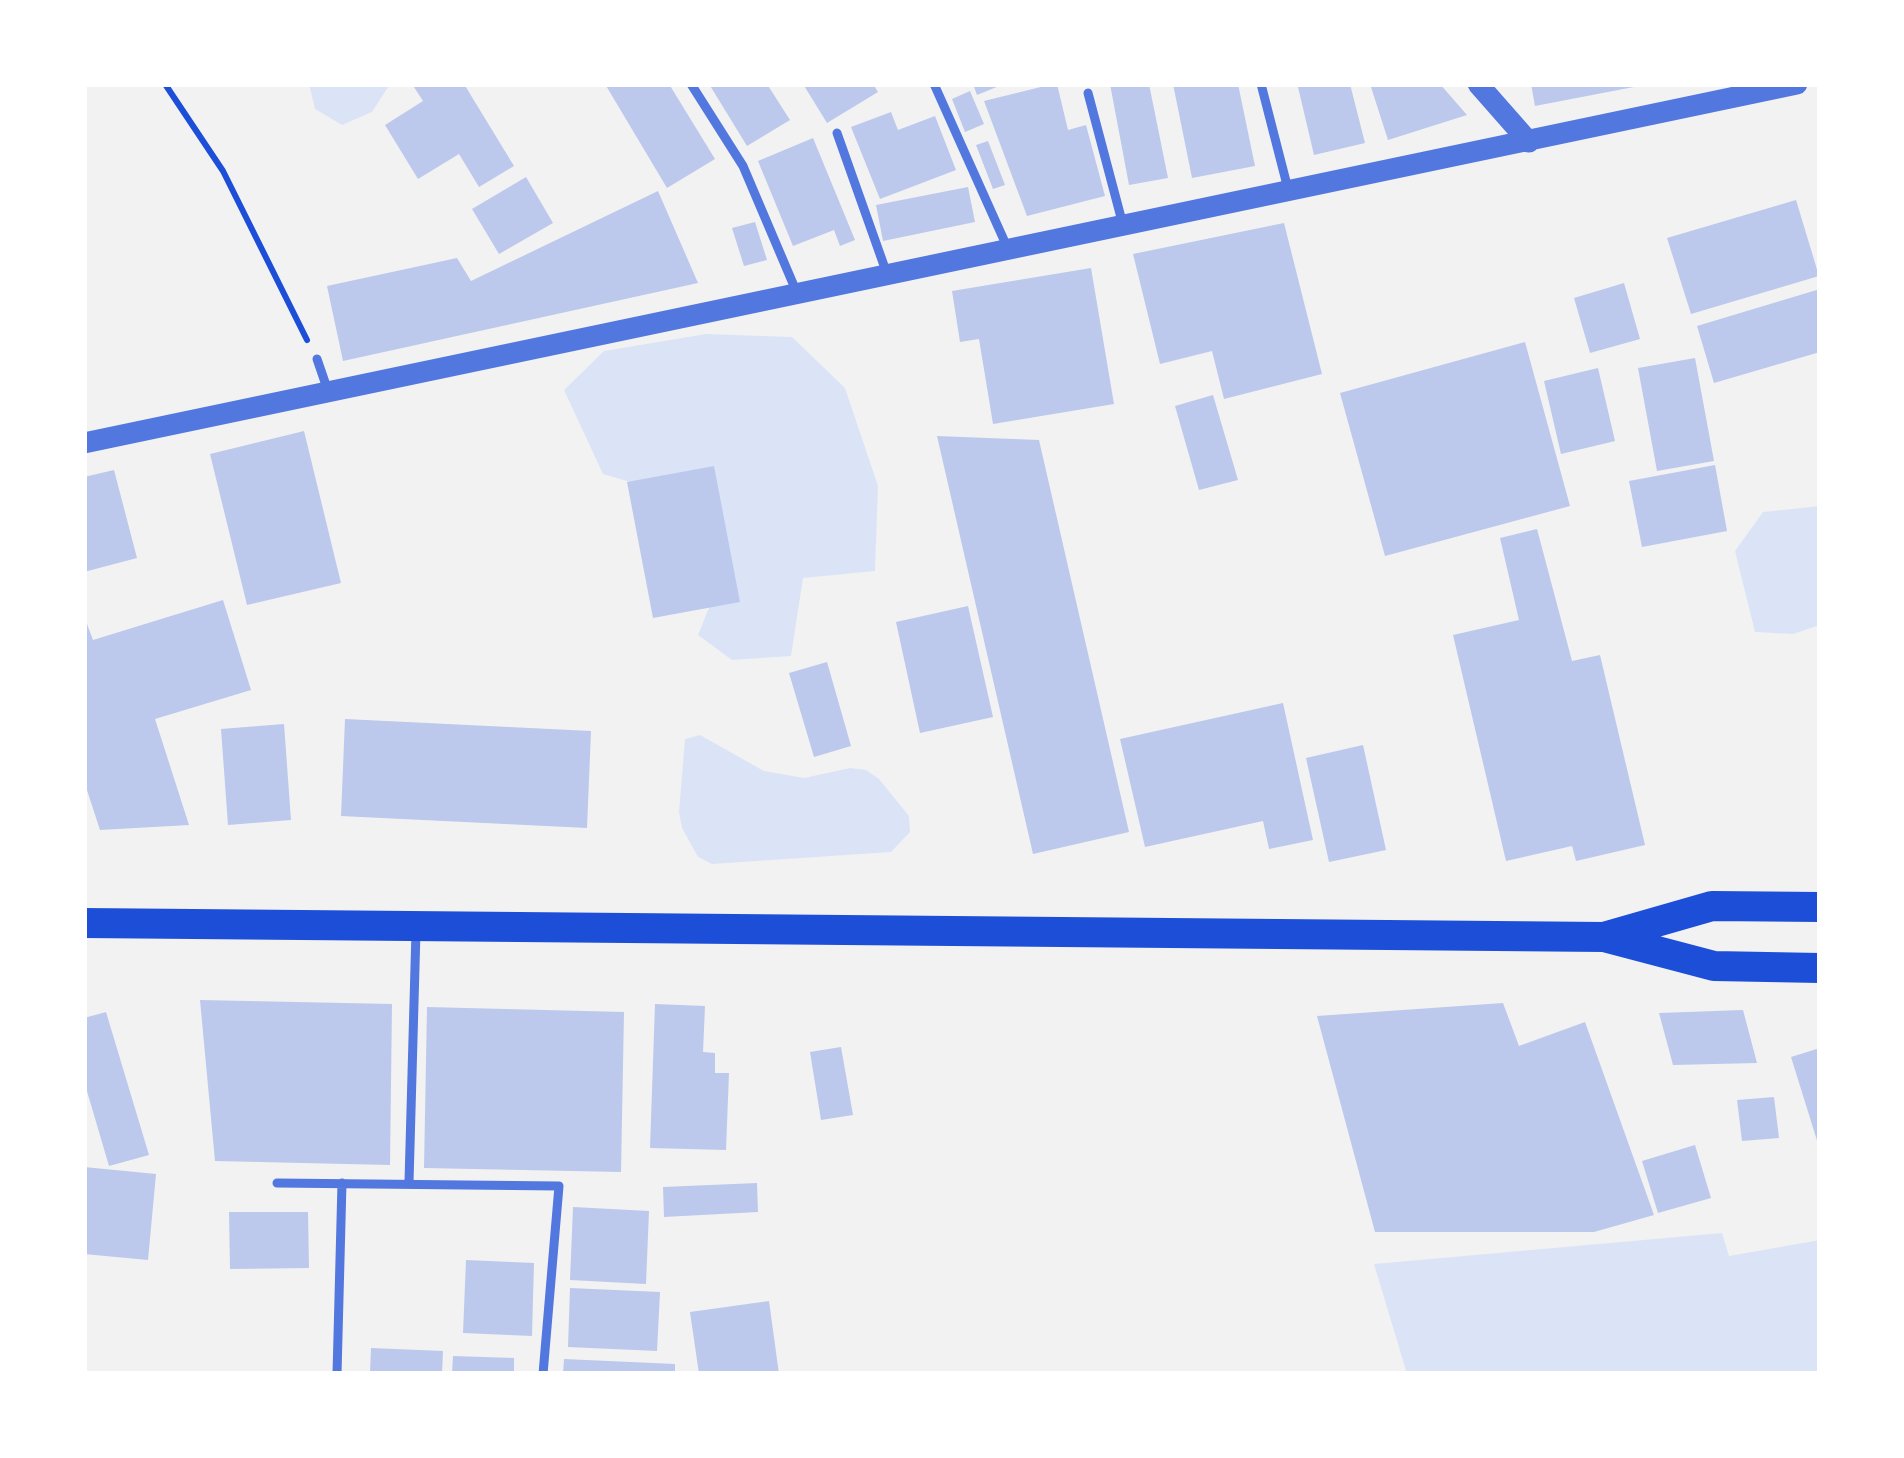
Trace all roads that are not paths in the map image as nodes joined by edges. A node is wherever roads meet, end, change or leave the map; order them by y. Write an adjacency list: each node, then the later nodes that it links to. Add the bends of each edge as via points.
1 (691, 84): 13 (lane, via 743,166)
2 (934, 84): 11 (lane)
3 (1261, 84): 9 (lane)
4 (1478, 84): 8 (street)
5 (1796, 84): 8 (street)
6 (1088, 93): 10 (lane)
7 (836, 133): 12 (lane)
8 (1529, 142): 9 (street)
9 (1288, 191): 10 (street)
10 (1123, 225): 11 (street)
11 (1008, 249): 12 (street)
12 (887, 274): 13 (street)
13 (796, 293): 15 (street)
14 (317, 359): 15 (lane)
15 (328, 391): 16 (street)
16 (84, 443)
17 (1820, 907): 20 (main road, via 1712,906)
18 (84, 922): 19 (main road)
19 (416, 926): 20 (main road); 22 (lane)
20 (1604, 938): 21 (main road, via 1714,966)
21 (1820, 968)
22 (409, 1182): 24 (lane); 26 (lane, via 559,1186)
23 (277, 1183): 24 (lane)
24 (342, 1183): 25 (lane)
25 (337, 1374)
26 (543, 1374)

